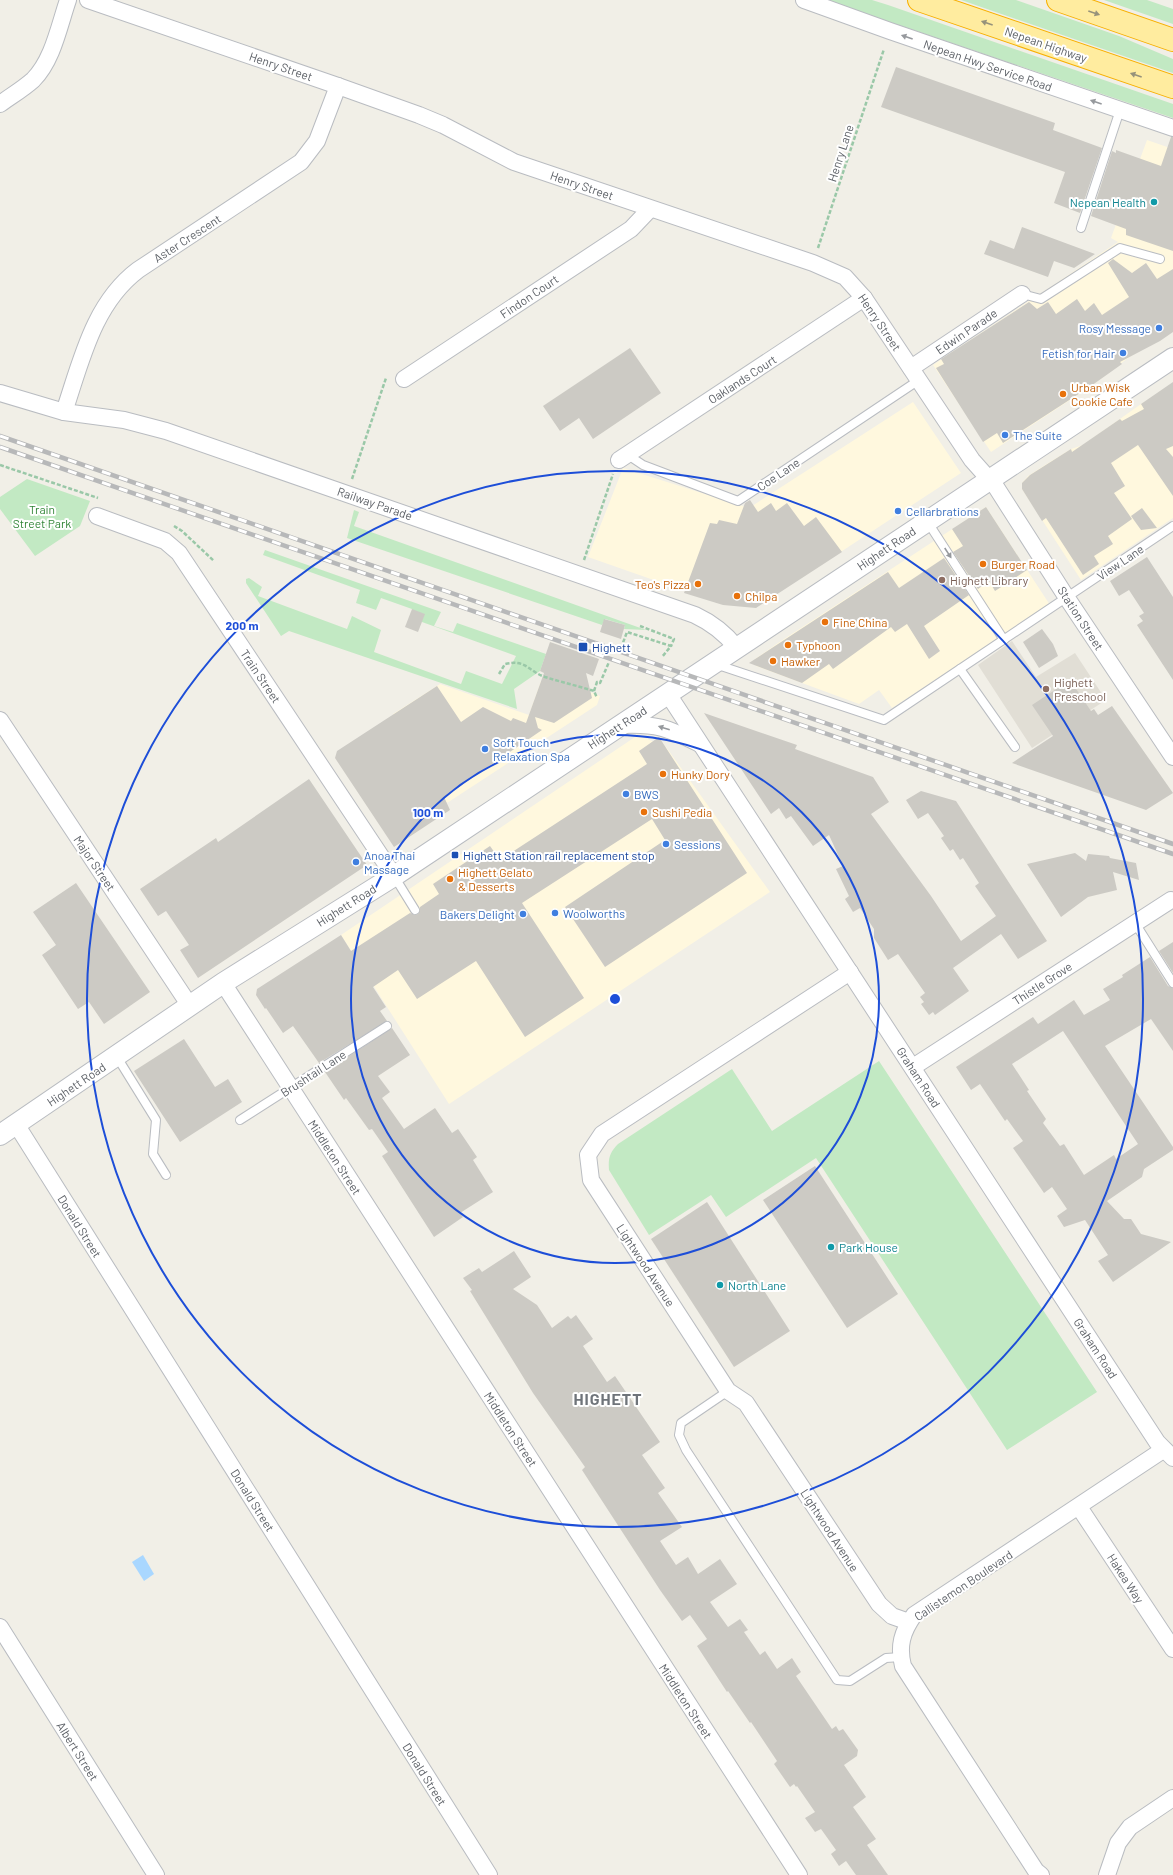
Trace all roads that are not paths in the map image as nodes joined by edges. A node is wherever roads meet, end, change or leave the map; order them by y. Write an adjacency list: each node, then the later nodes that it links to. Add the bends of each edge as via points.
1 (68, 0): 9 (street, via 42,68 34,79)
2 (88, 0): 7 (street, Henry Street)
3 (804, 0): 10 (street, Nepean Hwy Service Road, one-way to 3)
4 (919, 0): 8 (highway, Nepean Highway, one-way to 4)
5 (1058, 0): 6 (highway, one-way to 6)
6 (1173, 40)
7 (338, 86): 12 (street, Henry Street, via 443,125 514,162); 21 (street, Aster Crescent, via 317,141 301,162 138,270 118,288 108,300 91,334)
8 (1173, 87)
9 (0, 104)
10 (1120, 110): 11 (street, Nepean Hwy Service Road); 13 (lane)
11 (1173, 128)
12 (650, 208): 16 (street, Henry Street, via 813,263 845,277); 19 (street, Findon Court, via 631,229)
13 (1081, 228)
14 (1160, 260): 15 (lane, via 1120,248 1041,299)
15 (1022, 294): 18 (street, Edwin Parade)
16 (864, 298): 18 (street, Henry Street); 22 (street, Oaklands Court)
17 (1173, 358): 23 (street, Highett Road)
18 (915, 374): 22 (lane, Coe Lane, via 738,501 643,465); 23 (street, Henry Street, via 972,460)
19 (404, 379)
20 (0, 393): 21 (street, Railway Parade)
21 (64, 412): 29 (street, Railway Parade, via 124,420 166,431 695,614 712,623)
22 (621, 460)
23 (989, 479): 25 (street, Highett Road); 27 (street, Station Street)
24 (97, 516): 38 (street, Train Street, via 165,541 179,553)
25 (927, 521): 28 (lane, one-way to 28); 29 (street, Highett Road)
26 (1173, 526): 27 (lane, View Lane)
27 (1067, 598): 28 (lane, View Lane); 37 (street, Station Street)
28 (1004, 640): 31 (lane, View Lane)
29 (736, 647): 30 (street, Highett Road)
30 (712, 663): 31 (lane, View Lane, via 884,720); 32 (street, Highett Road)
31 (960, 669): 36 (lane)
32 (668, 694): 34 (street, Highett Road); 35 (street, Graham Road)
33 (0, 720): 45 (street, Major Street)
34 (620, 725): 35 (street, one-way to 34, via 663,727 645,724); 38 (street, Highett Road)
35 (700, 744): 42 (street, Graham Road)
36 (1015, 746)
37 (1173, 757)
38 (394, 876): 40 (lane); 43 (street, Highett Road)
39 (1172, 900): 41 (street, Thistle Grove)
40 (415, 910)
41 (1135, 923): 44 (lane); 48 (street, Thistle Grove)
42 (850, 972): 48 (street, Graham Road); 54 (street, Lightwood Avenue, via 602,1134 588,1155 591,1180)
43 (223, 983): 45 (street, Highett Road); 49 (street, Middleton Street)
44 (1173, 983)
45 (190, 1006): 47 (street, Highett Road)
46 (387, 1026): 49 (lane, Brushtail Lane)
47 (117, 1057): 51 (street, Highett Road); 53 (lane, via 156,1120 153,1154)
48 (913, 1067): 55 (street, Graham Road)
49 (290, 1087): 50 (lane, Brushtail Lane); 64 (street, Middleton Street)
50 (240, 1120)
51 (16, 1124): 52 (street, Highett Road); 63 (street, Donald Street)
52 (0, 1135)
53 (166, 1175)
54 (728, 1391): 57 (street, Lightwood Avenue, via 746,1403 879,1604 892,1616); 60 (lane, via 681,1423 679,1436 686,1450 837,1680 850,1681 886,1658)
55 (1168, 1454): 56 (street, Callistemon Boulevard)
56 (1079, 1507): 57 (street, Callistemon Boulevard, via 914,1615); 59 (street, Hakea Way)
57 (909, 1622): 60 (street, Callistemon Boulevard, via 900,1643)
58 (0, 1627): 62 (street, Albert Street)
59 (1173, 1649)
60 (901, 1657): 65 (street, Callistemon Boulevard, via 903,1666)
61 (1173, 1798): 66 (street, via 1130,1827 1118,1843)
62 (156, 1875)
63 (489, 1875)
64 (799, 1875)
65 (1041, 1875)
66 (1107, 1875)

